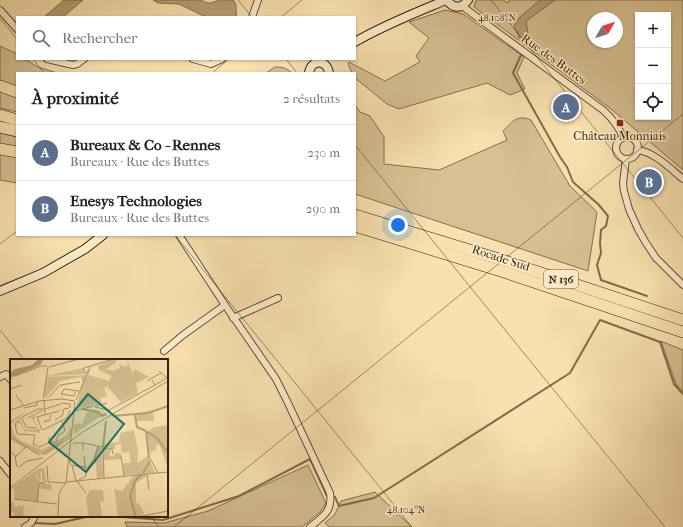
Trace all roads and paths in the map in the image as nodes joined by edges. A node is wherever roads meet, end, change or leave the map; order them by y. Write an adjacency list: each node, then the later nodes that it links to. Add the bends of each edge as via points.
1 (258, 0): 5 (street)
2 (446, 0): 3 (street, via 455,7); 7 (street)
3 (465, 3): 22 (street, Rue des Buttes, via 603,110 616,124)
4 (0, 10): 6 (street)
5 (252, 16)
6 (16, 28)
7 (356, 41)
8 (51, 60): 9 (street, via 73,65)
9 (83, 60)
10 (197, 60): 11 (street, via 211,64)
11 (220, 60)
12 (330, 60): 14 (street)
13 (323, 61): 14 (street); 15 (street, via 311,66)
14 (329, 71)
15 (308, 72)
16 (0, 86): 17 (highway)
17 (16, 92)
18 (0, 116): 19 (highway)
19 (16, 120)
20 (0, 126): 21 (highway)
21 (16, 131)
22 (623, 138): 24 (street, via 632,139); 26 (street, via 618,142 616,149 620,157)
23 (0, 149): 25 (highway)
24 (637, 150): 26 (street, via 635,156); 27 (street, via 658,159)
25 (16, 152)
26 (626, 159): 32 (street, via 624,191 638,229 656,258)
27 (683, 179)
28 (356, 215): 37 (highway, Rocade Sud / N 136)
29 (356, 226): 38 (highway, Rocade Sud / N 136, via 501,271)
30 (102, 236): 33 (street, via 85,249 43,273)
31 (180, 236): 35 (street)
32 (683, 285)
33 (0, 291)
34 (278, 298): 36 (street)
35 (225, 305): 36 (street); 39 (street)
36 (233, 318): 45 (street, via 276,379 330,493 330,507)
37 (683, 320)
38 (683, 332)
39 (164, 351)
40 (0, 377): 41 (street, via 6,374)
41 (10, 379)
42 (0, 461): 43 (street)
43 (10, 474)
44 (34, 517): 46 (street)
45 (317, 525): 47 (street)
46 (25, 527)
47 (310, 527)

